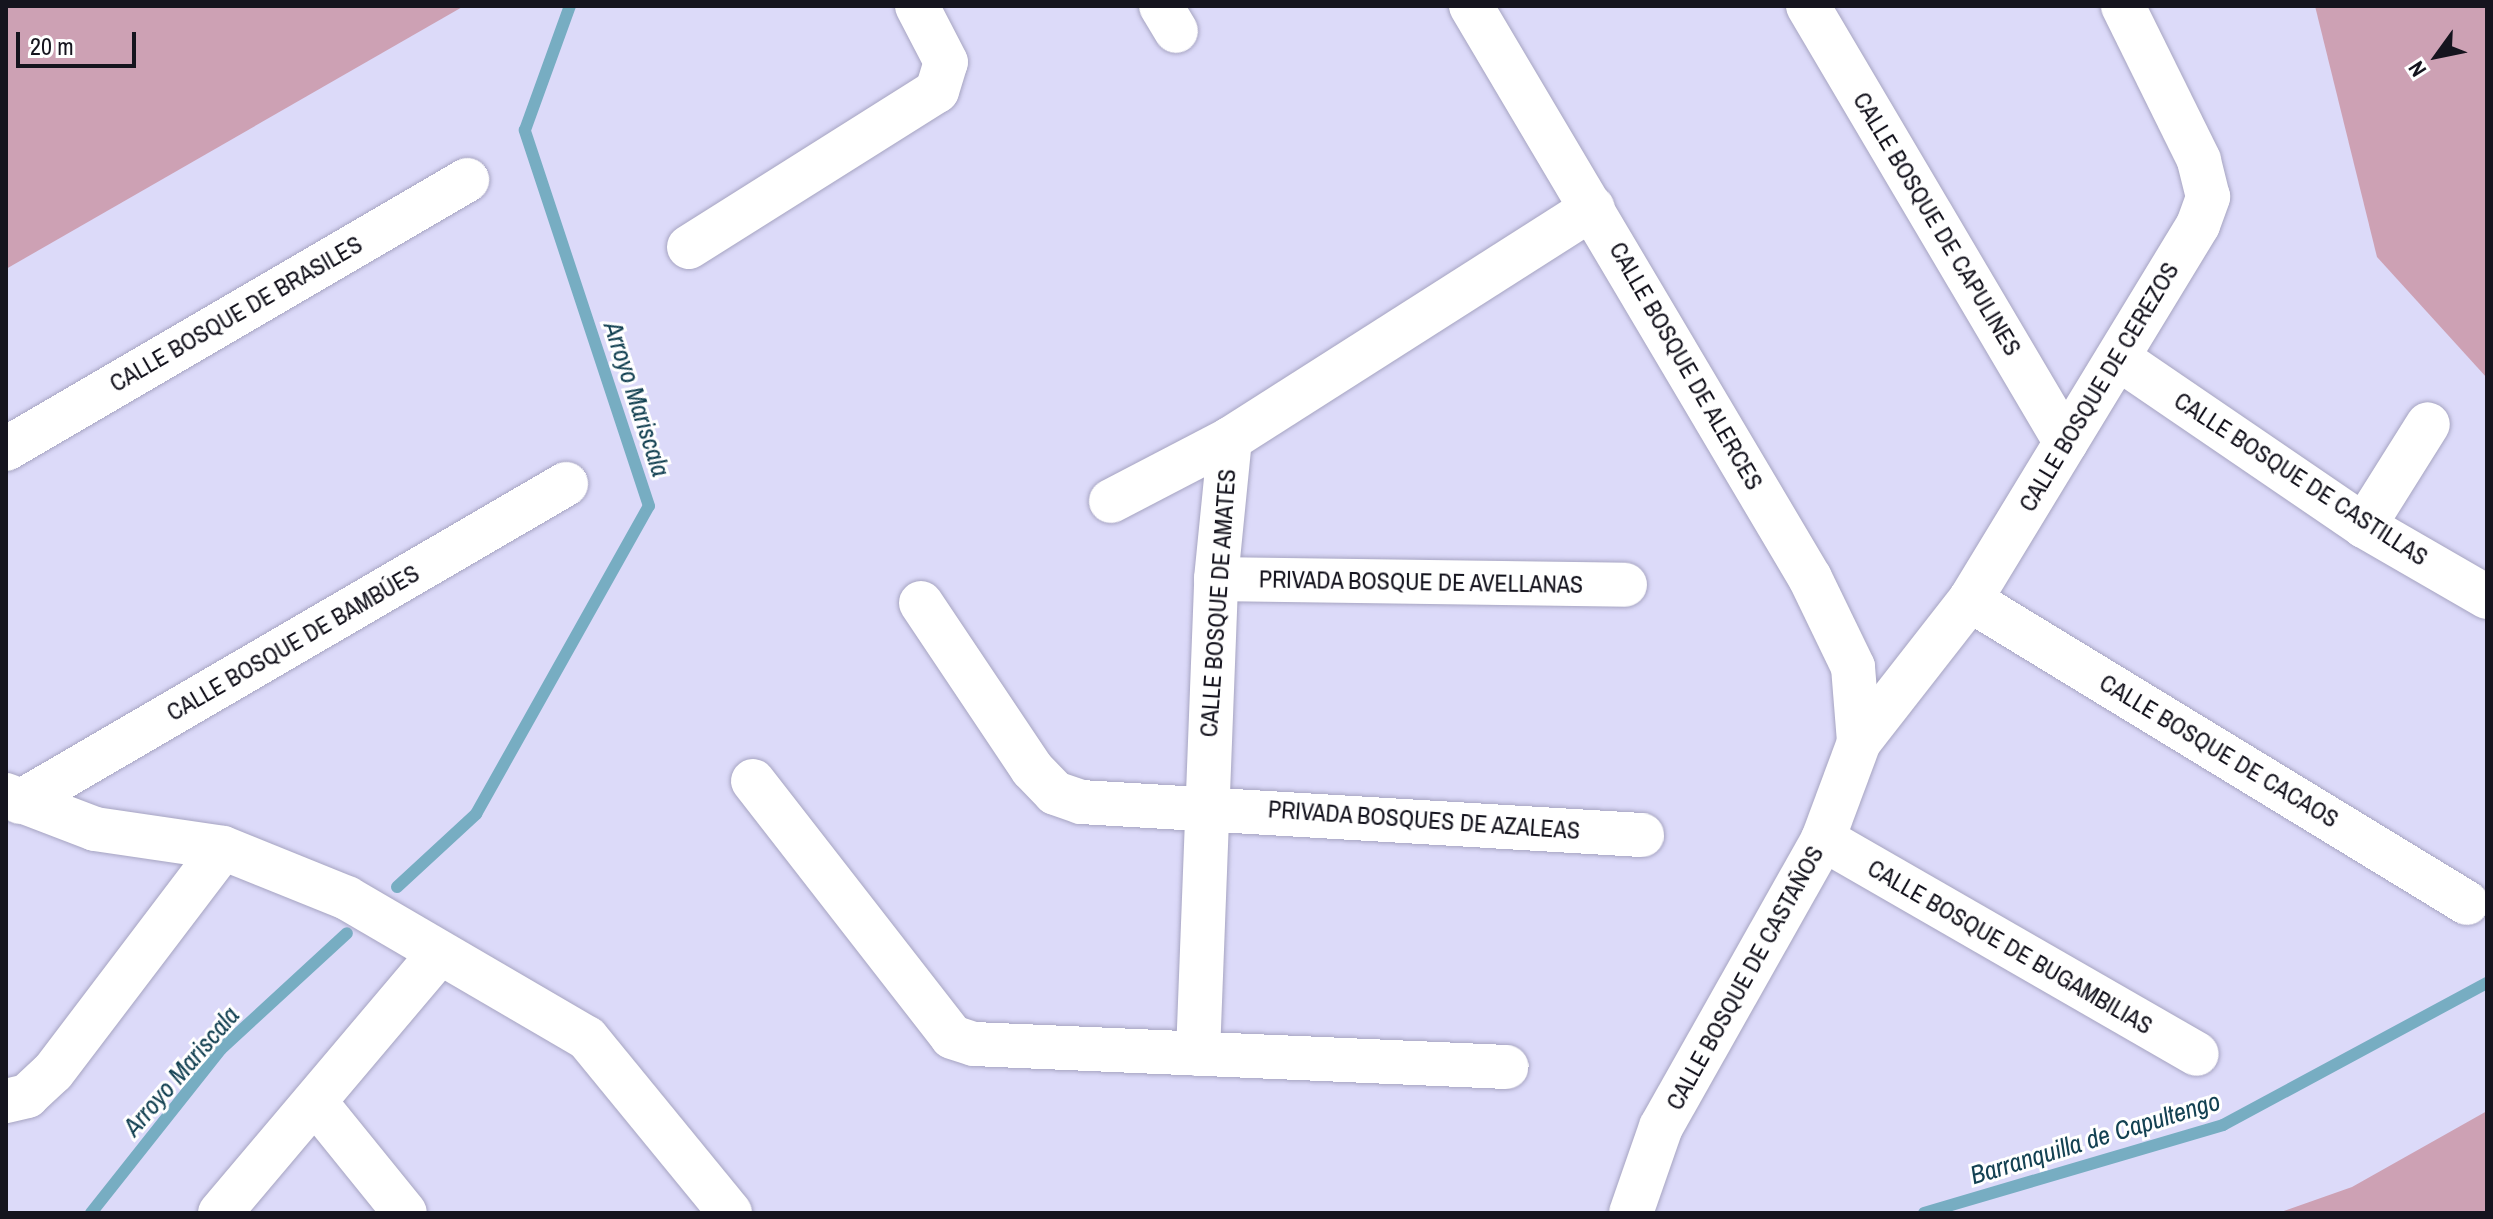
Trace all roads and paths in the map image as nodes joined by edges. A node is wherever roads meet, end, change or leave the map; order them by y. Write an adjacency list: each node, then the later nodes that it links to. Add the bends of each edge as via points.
1 (917, 6): 7 (street, via 946,62 937,91)
2 (1471, 6): 6 (street, CALLE BOSQUE DE ALERCES)
3 (1808, 6): 11 (street, CALLE BOSQUE DE CAPULINES)
4 (2123, 6): 8 (street, CALLE BOSQUE DE CEREZOS, via 2199,160 2208,197)
5 (467, 180): 12 (street, CALLE BOSQUE DE BRASILES)
6 (1593, 208): 10 (street, CALLE BOSQUE DE AMATES); 21 (street, CALLE BOSQUE DE ALERCES, via 1810,578 1853,667)
7 (689, 247)
8 (2118, 358): 11 (street, CALLE BOSQUE DE CEREZOS); 15 (street, CALLE BOSQUE DE CASTILLAS)
9 (2428, 424): 15 (street)
10 (1230, 439): 14 (street); 16 (street, CALLE BOSQUE DE AMATES)
11 (2066, 443): 19 (street, CALLE BOSQUE DE CEREZOS)
12 (6, 449)
13 (566, 484): 23 (street, CALLE BOSQUE DE BAMBÚES)
14 (1111, 501)
15 (2364, 526): 18 (street, CALLE BOSQUE DE CASTILLAS)
16 (1216, 579): 17 (street, PRIVADA BOSQUE DE AVELLANAS); 24 (street, CALLE BOSQUE DE AMATES)
17 (1625, 585)
18 (2487, 597)
19 (1970, 600): 21 (street, CALLE BOSQUE DE CEREZOS); 28 (street, CALLE BOSQUE DE CACAOS)
20 (921, 603): 24 (street, PRIVADA BOSQUES DE AZALEAS, via 1055,793 1081,802)
21 (1859, 742): 26 (street, CALLE BOSQUE DE CASTAÑOS)
22 (753, 781): 30 (street, via 952,1037 974,1044)
23 (13, 799): 27 (street, via 95,829)
24 (1205, 804): 25 (street, PRIVADA BOSQUES DE AZALEAS); 30 (street, CALLE BOSQUE DE AMATES)
25 (1642, 835)
26 (1823, 839): 31 (street, CALLE BOSQUE DE BUGAMBILIAS); 38 (street, CALLE BOSQUE DE CASTAÑOS, via 1661,1127)
27 (223, 848): 29 (street, via 347,898); 33 (street, via 53,1072 27,1096)
28 (2467, 903)
29 (438, 955): 34 (street); 37 (street, via 587,1038)
30 (1198, 1054): 32 (street)
31 (2197, 1054)
32 (1507, 1067)
33 (6, 1101)
34 (316, 1103): 35 (street); 36 (street)
35 (220, 1213)
36 (405, 1213)
37 (730, 1213)
38 (1631, 1213)

